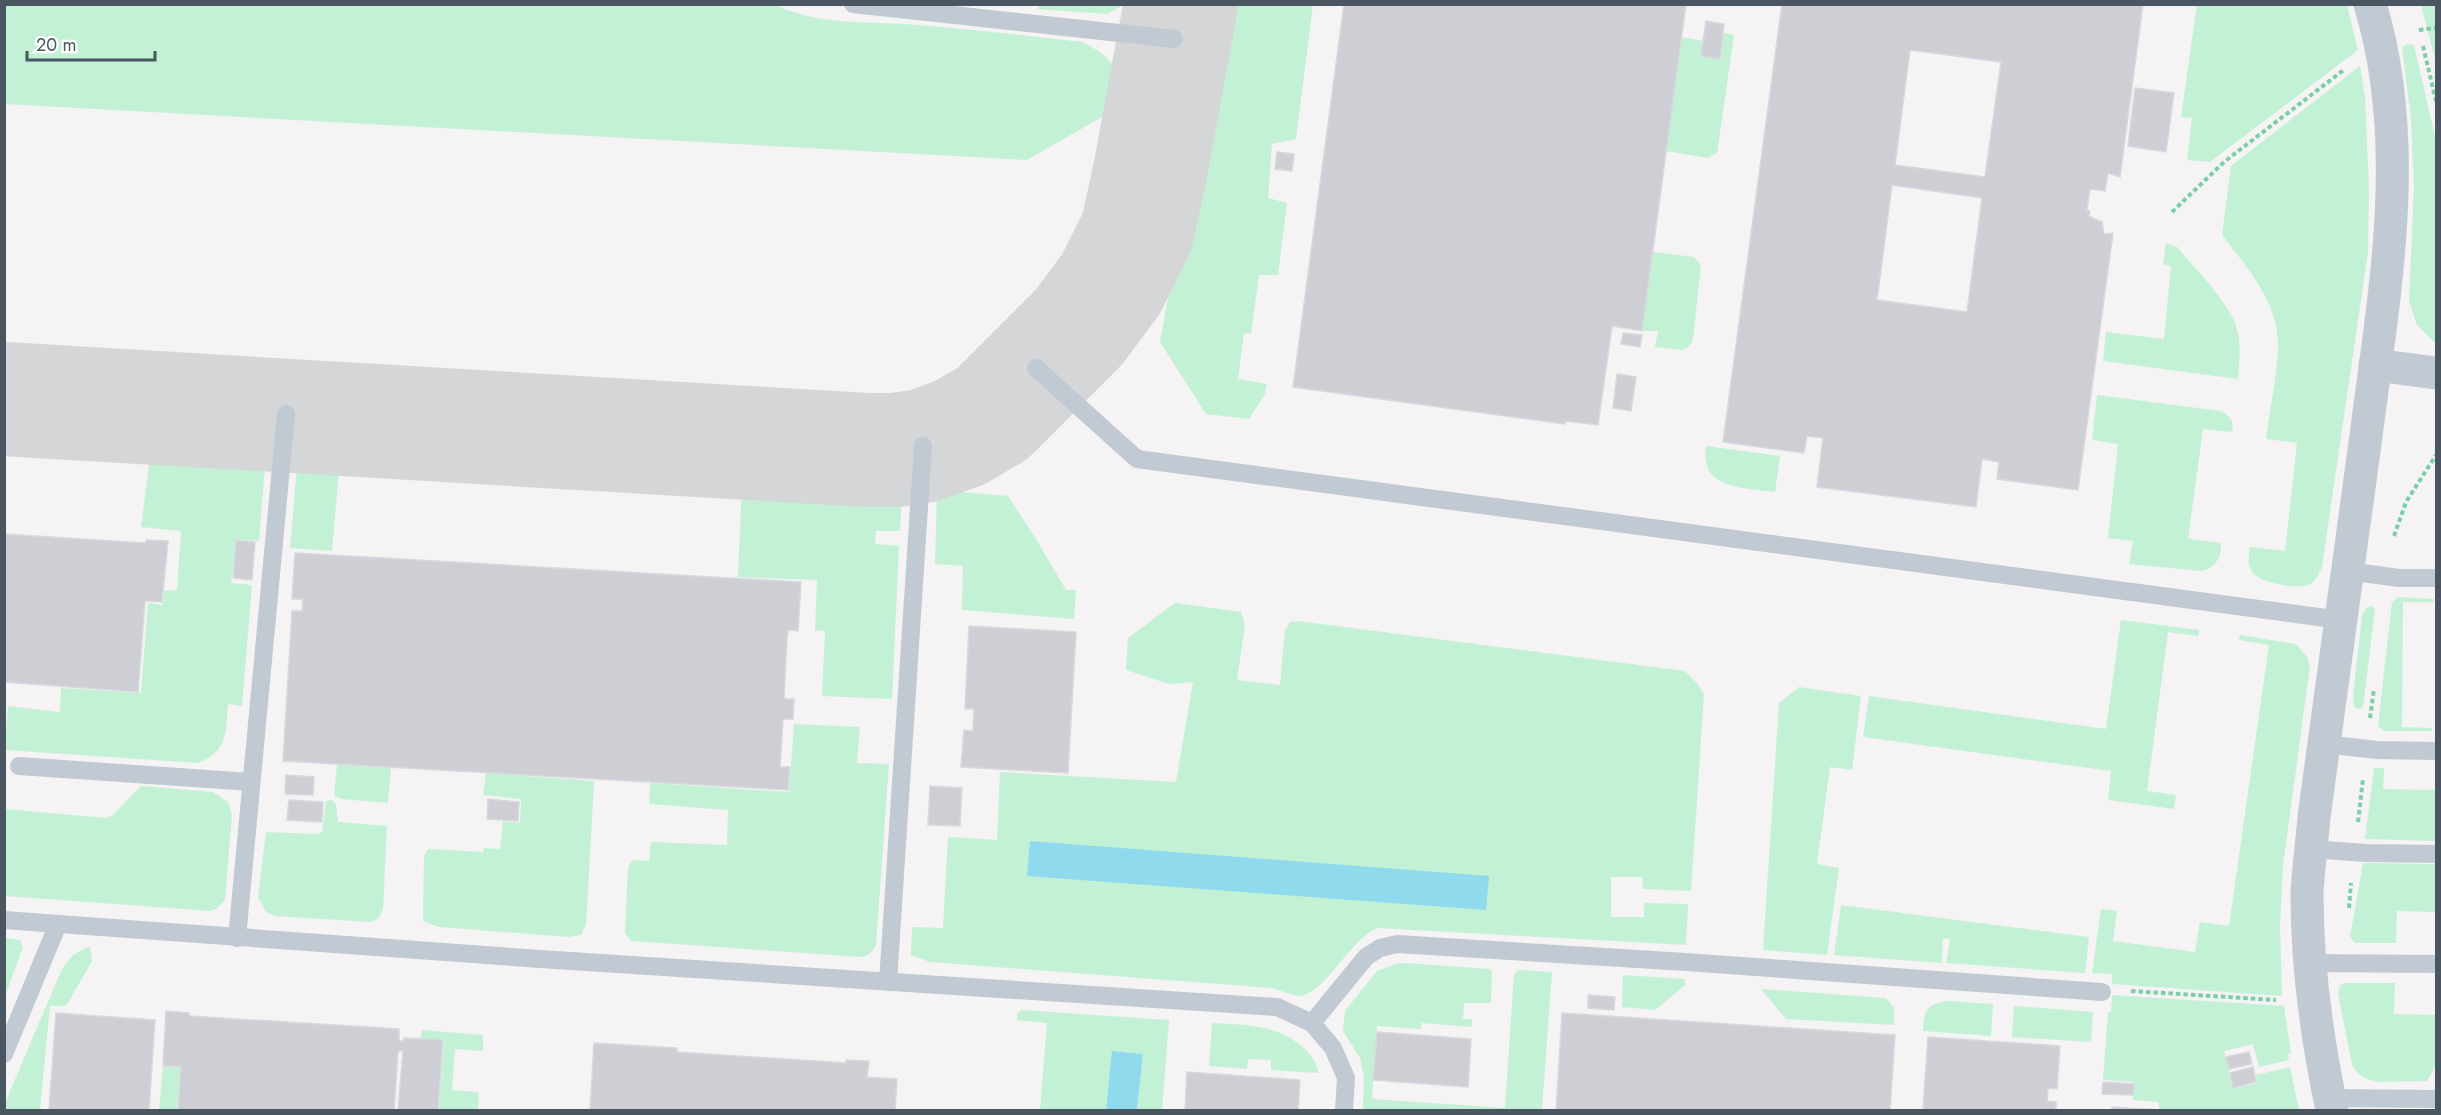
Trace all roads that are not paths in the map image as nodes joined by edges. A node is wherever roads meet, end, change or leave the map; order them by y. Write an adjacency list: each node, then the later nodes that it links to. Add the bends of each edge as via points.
1 (853, 4): 3 (lane)
2 (2370, 4): 4 (street, via 2386,76 2392,194 2390,248)
3 (1174, 39)
4 (2375, 365): 6 (street); 9 (street)
5 (1036, 368): 11 (lane, via 1137,459)
6 (2436, 373)
7 (286, 414): 15 (lane)
8 (923, 446): 23 (lane)
9 (2348, 571): 10 (lane); 11 (street)
10 (2436, 578)
11 (2341, 620): 12 (street)
12 (2324, 744): 13 (lane); 16 (street)
13 (2436, 751)
14 (20, 766): 15 (lane)
15 (251, 782): 20 (lane)
16 (2311, 849): 17 (lane); 21 (street)
17 (2436, 854)
18 (4, 920): 19 (lane)
19 (58, 924): 20 (lane); 26 (lane)
20 (237, 938): 23 (lane)
21 (2308, 954): 22 (lane); 28 (street)
22 (2436, 964)
23 (888, 982): 25 (lane, via 1277,1007)
24 (2102, 992): 25 (lane, via 1397,944 1366,957)
25 (1312, 1023): 29 (lane, via 1333,1048 1346,1078)
26 (4, 1054)
27 (2436, 1099): 28 (lane)
28 (2331, 1104)
29 (1344, 1110)

